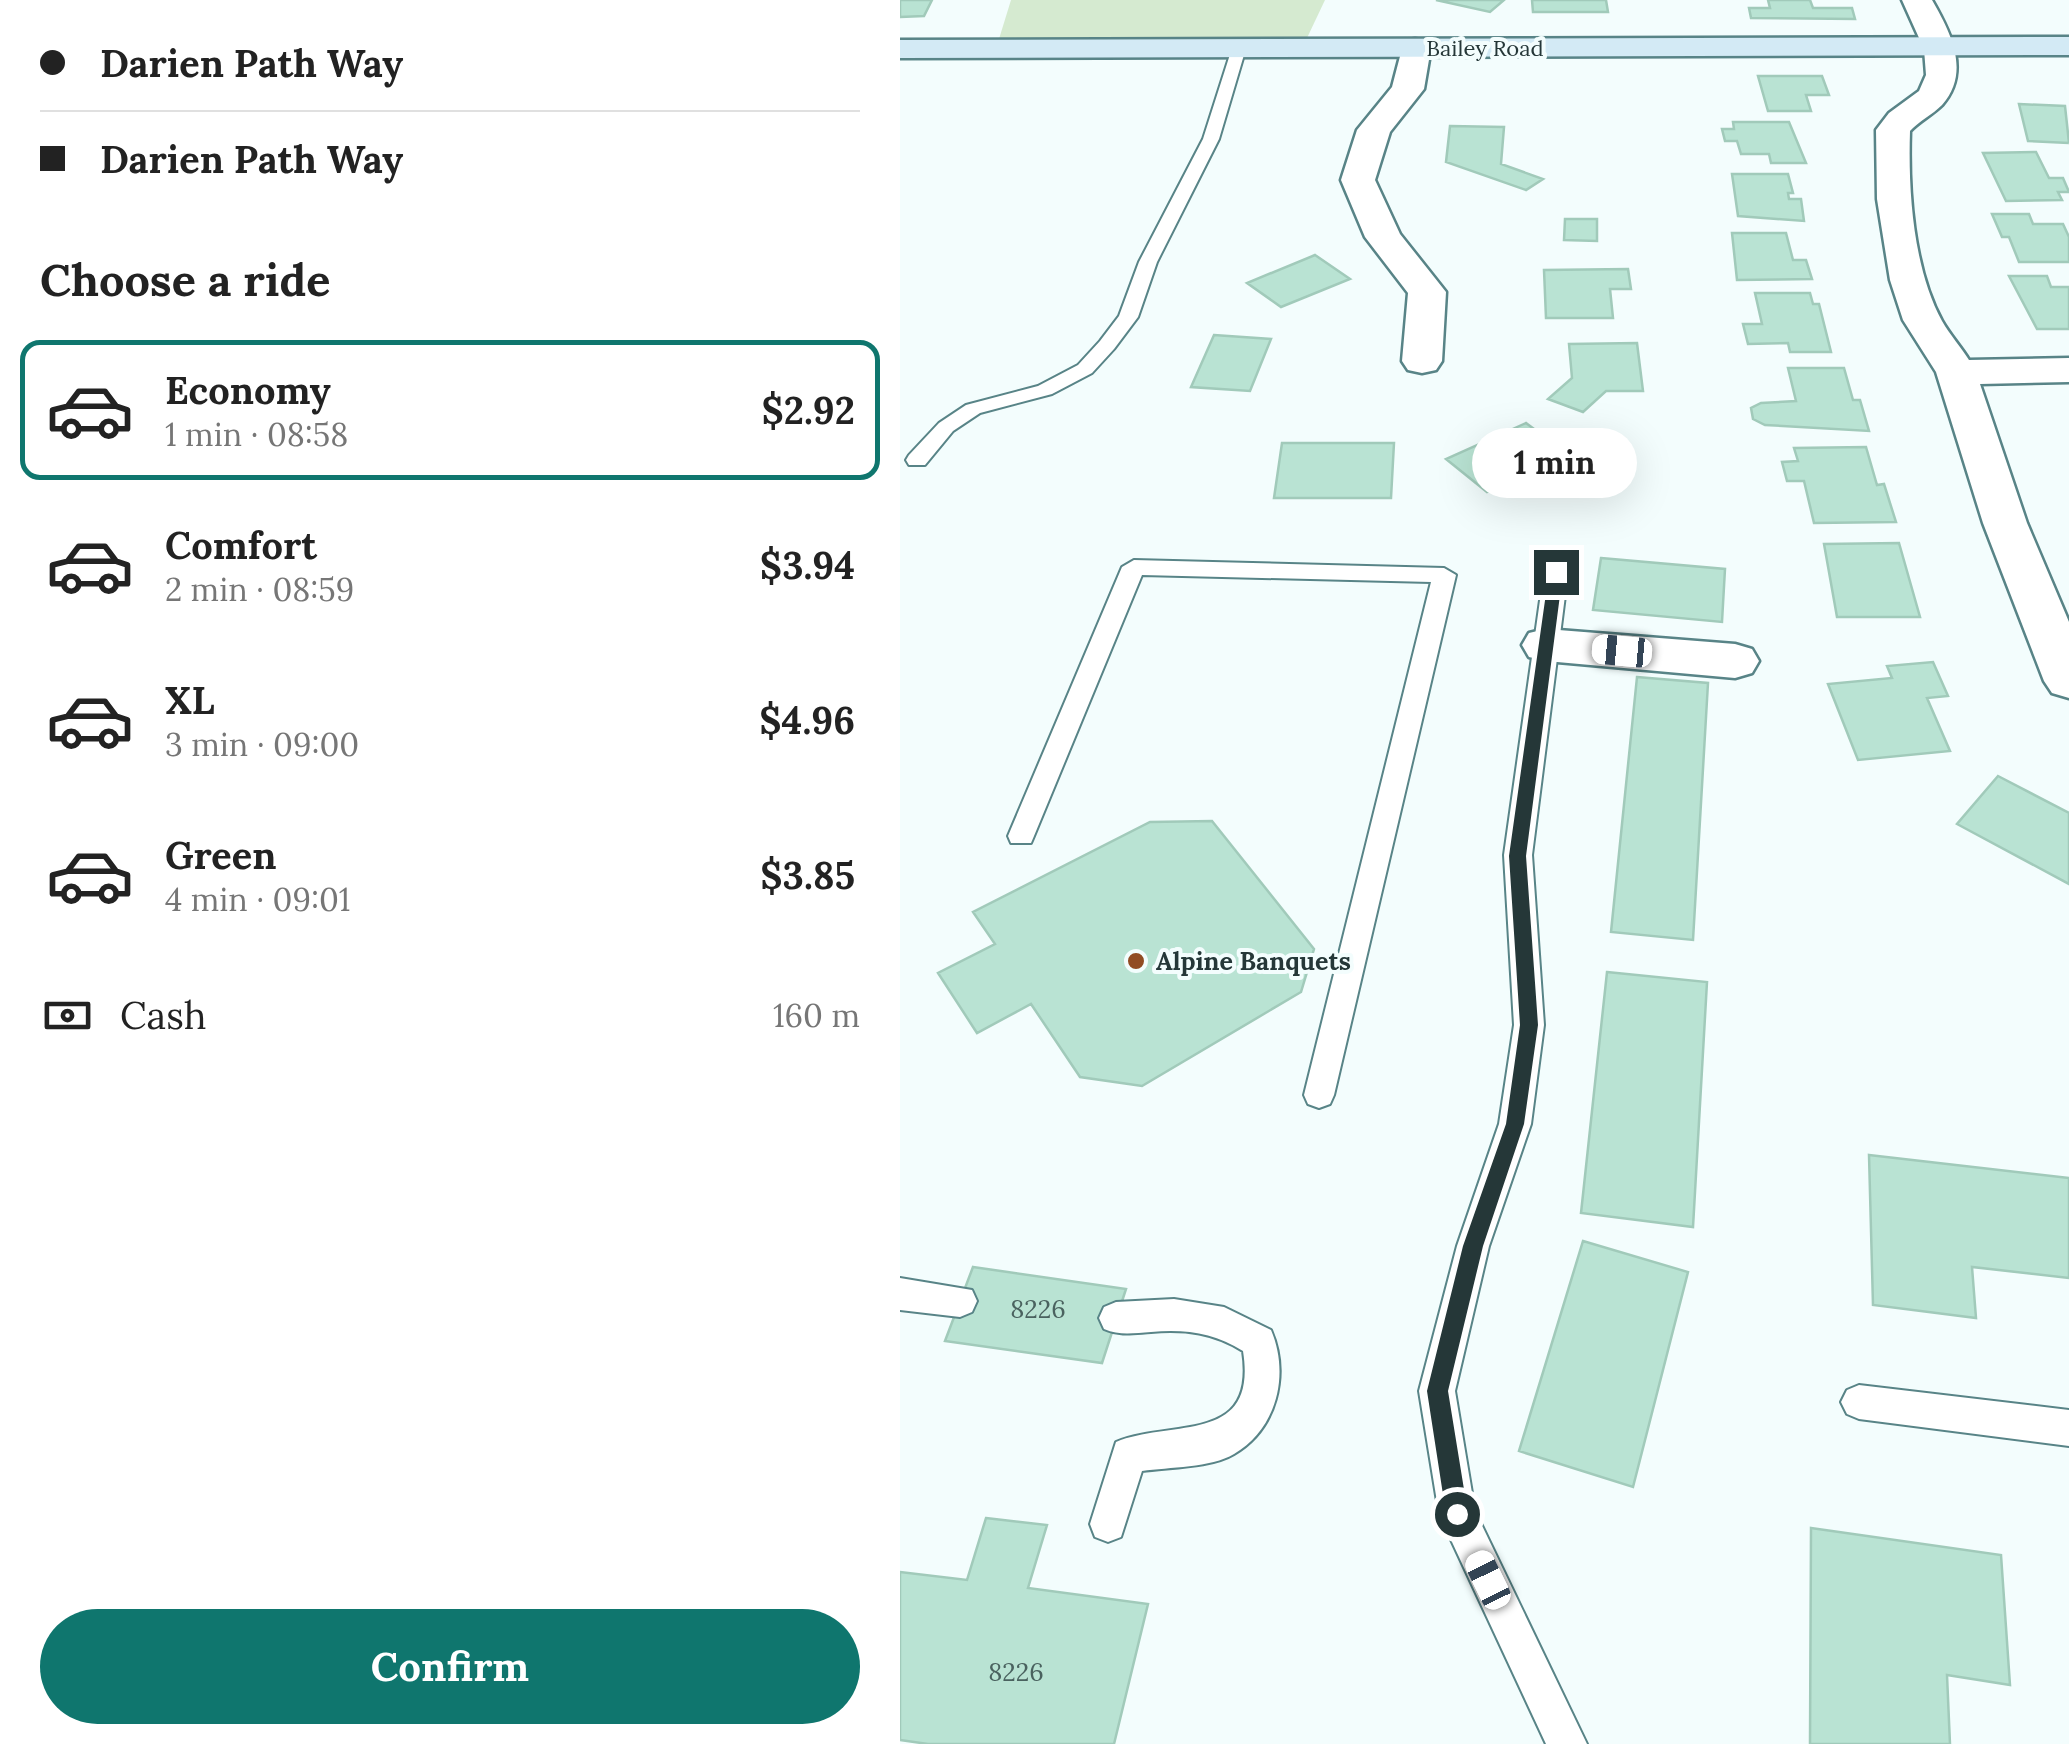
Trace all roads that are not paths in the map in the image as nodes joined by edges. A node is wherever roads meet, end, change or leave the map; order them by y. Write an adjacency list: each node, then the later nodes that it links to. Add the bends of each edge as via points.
1 (1918, 0): 2 (street)
2 (1941, 46): 3 (street, Bailey Road); 5 (street, Bailey Road); 9 (street, via 1938,86 1898,122 1892,138 1904,260 1922,320)
3 (2069, 46)
4 (1238, 48): 5 (street, Bailey Road); 6 (street, Bailey Road); 10 (lane, via 1211,139 1148,262 1128,317 1107,344 1085,369 1044,390 973,409)
5 (1416, 48): 7 (street, via 1408,89 1374,130 1358,180 1383,236 1427,292)
6 (900, 50)
7 (1422, 361)
8 (2069, 370): 9 (street)
9 (1956, 372): 14 (street, via 2006,524)
10 (917, 460)
11 (1556, 572): 12 (lane)
12 (1546, 645): 13 (street); 23 (lane, via 1518,856 1529,1025 1515,1124 1473,1246 1437,1391 1457,1514)
13 (1734, 660)
14 (2069, 680)
15 (1021, 836): 16 (lane, via 1134,567 1444,575)
16 (1319, 1095)
17 (900, 1294): 18 (lane)
18 (960, 1300)
19 (1116, 1318): 22 (lane, via 1182,1313 1232,1324 1259,1342 1264,1374 1256,1408 1224,1440 1129,1455)
20 (1859, 1402): 21 (lane)
21 (2069, 1428)
22 (1108, 1524)
23 (1567, 1744)

